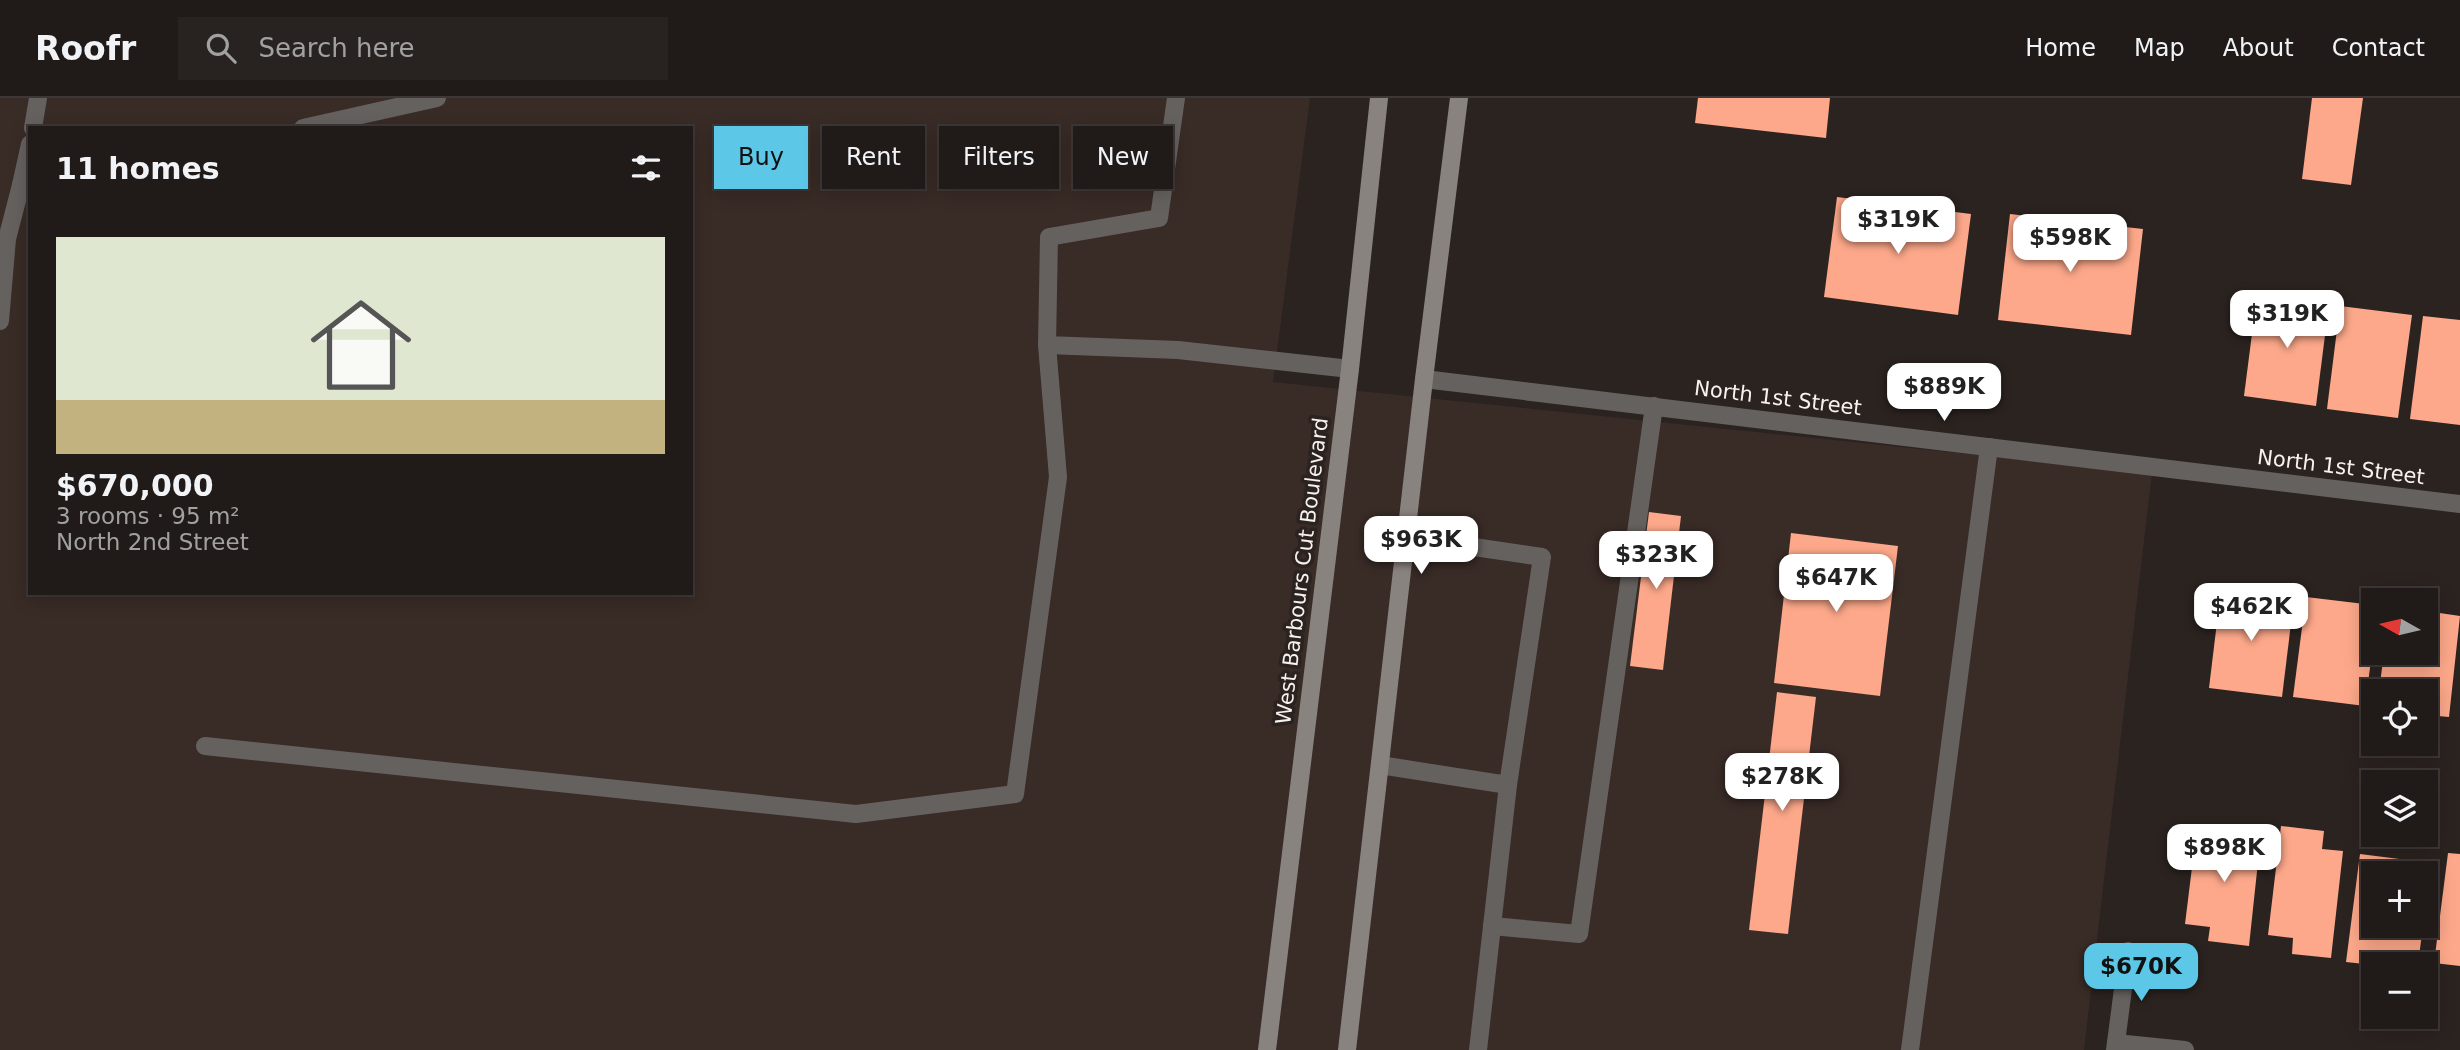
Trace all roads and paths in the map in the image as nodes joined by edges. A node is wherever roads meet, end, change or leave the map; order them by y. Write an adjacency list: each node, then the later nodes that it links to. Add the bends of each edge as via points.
1 (38, 98): 7 (street)
2 (437, 98): 6 (street)
3 (1176, 98): 12 (street, via 1159,218 1049,237)
4 (1379, 98): 13 (street, West Barbours Cut Boulevard)
5 (1459, 98): 14 (street)
6 (398, 102): 8 (street)
7 (33, 126)
8 (310, 126)
9 (28, 160): 10 (street)
10 (25, 184): 11 (street, via 7,239)
11 (0, 321)
12 (1047, 345): 13 (street, via 1178,350); 19 (street, via 1058,477 1015,793 856,814)
13 (1350, 369): 25 (street, West Barbours Cut Boulevard)
14 (1424, 379): 15 (street, North 1st Street); 18 (street)
15 (1654, 406): 16 (street, North 1st Street); 22 (street, via 1579,934)
16 (1989, 447): 17 (street, North 1st Street); 28 (street)
17 (2460, 505)
18 (1406, 537): 20 (street); 21 (street, via 1542,557)
19 (205, 746)
20 (1380, 765): 21 (street); 26 (street)
21 (1508, 785): 22 (street)
22 (1492, 926): 27 (street)
23 (2128, 951): 24 (street)
24 (2115, 1046): 29 (street)
25 (1267, 1050)
26 (1347, 1050)
27 (1478, 1050)
28 (1910, 1050)
29 (2185, 1050)

